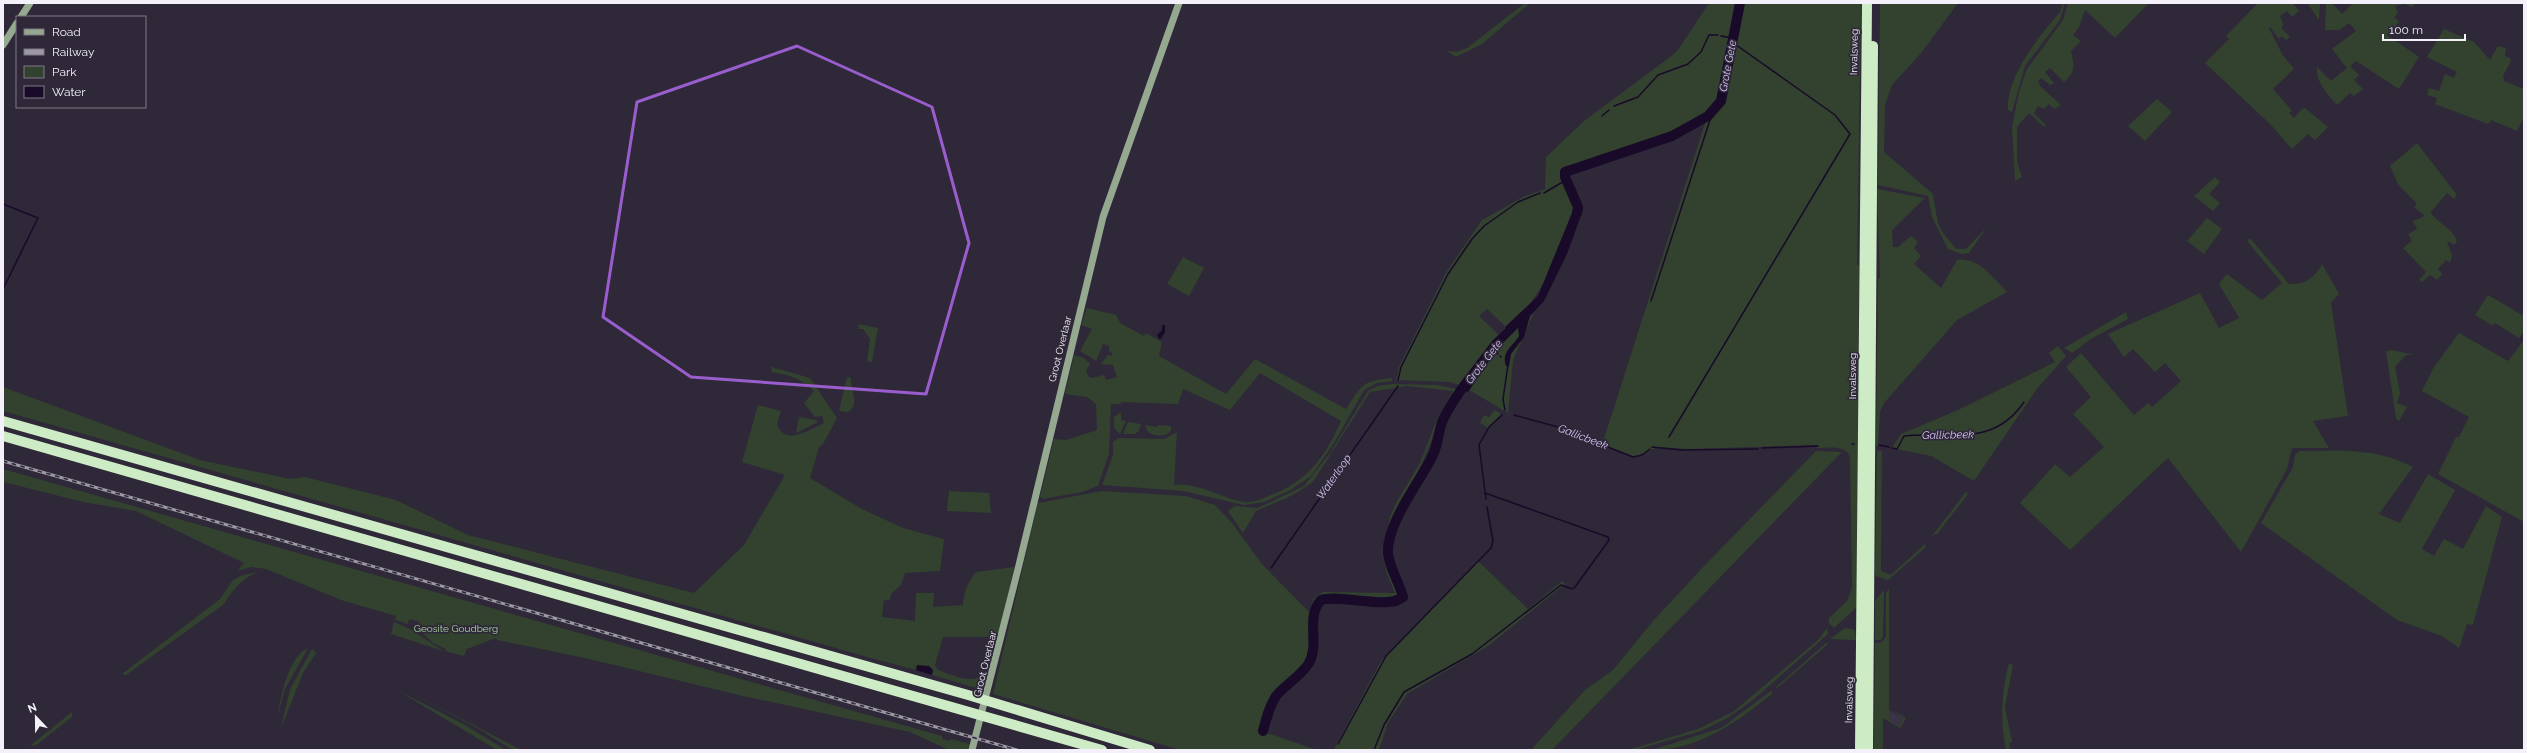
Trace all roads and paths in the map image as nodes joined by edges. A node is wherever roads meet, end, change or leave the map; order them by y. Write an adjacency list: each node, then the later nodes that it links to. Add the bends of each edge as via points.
1 (30, 3): 5 (main road)
2 (1179, 3): 10 (main road, Groot Overlaar, via 1103,217)
3 (1867, 3): 13 (highway, Invalsweg)
4 (1873, 3): 14 (highway, Invalsweg)
5 (22, 16)
6 (16, 25): 7 (main road)
7 (3, 45)
8 (3, 421): 12 (highway, via 968,695)
9 (3, 436): 11 (highway)
10 (972, 750)
11 (1102, 750)
12 (1150, 750)
13 (1860, 750)
14 (1868, 750)

